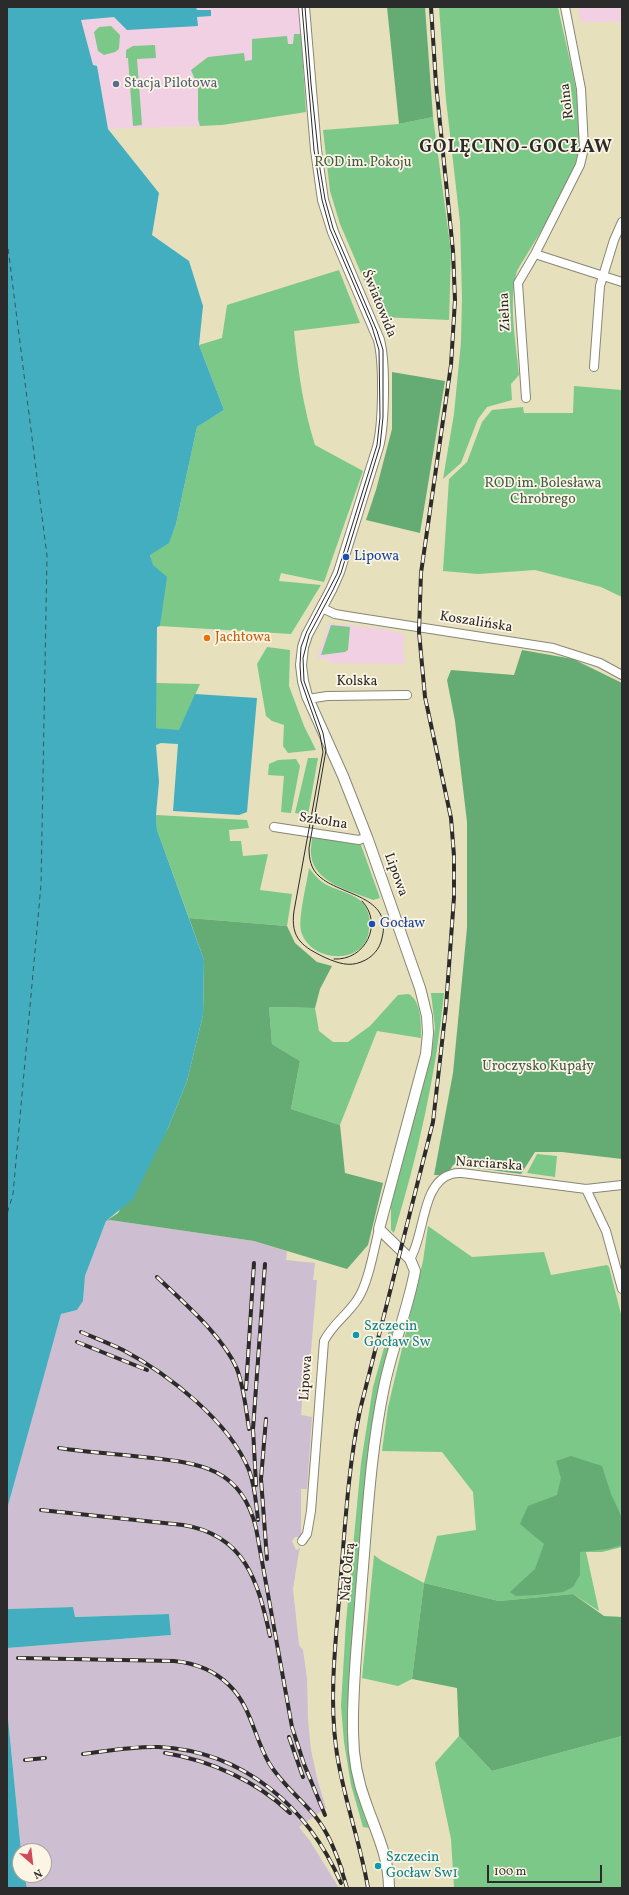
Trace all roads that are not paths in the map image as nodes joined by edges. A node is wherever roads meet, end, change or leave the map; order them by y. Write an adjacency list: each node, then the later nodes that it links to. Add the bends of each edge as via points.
1 (304, 7): 9 (street, Światowida, via 316,150 323,200 334,235 379,340 382,357 379,444 340,569)
2 (564, 7): 4 (street, Rolna, via 581,89 584,148 580,165)
3 (622, 222): 5 (street)
4 (535, 254): 5 (street); 8 (street, Zielna, via 518,283)
5 (604, 276): 6 (street); 7 (street, via 600,286)
6 (622, 282)
7 (594, 366)
8 (526, 398)
9 (322, 608): 10 (street, Koszalińska, via 341,615 553,648 600,663); 12 (street, Lipowa, via 307,635 303,650 302,675)
10 (622, 675)
11 (407, 695): 12 (street, Kolska, via 327,696)
12 (308, 699): 14 (street, Lipowa)
13 (274, 827): 14 (street, Szkolna, via 359,840)
14 (367, 837): 17 (street, Lipowa, via 420,988 428,1028 425,1058)
15 (622, 1185): 16 (street, Narciarska)
16 (586, 1188): 18 (street, Narciarska, via 470,1174 447,1175 430,1193 417,1245); 19 (street, via 608,1236)
17 (379, 1229): 18 (street); 20 (street, Lipowa, via 358,1300 331,1329 324,1341 311,1511 307,1534)
18 (410, 1259): 21 (street, Nad Odrą, via 414,1265 414,1274 384,1387 374,1452 353,1714 353,1743 357,1770 384,1854)
19 (622, 1289)
20 (302, 1541)
21 (389, 1888)

